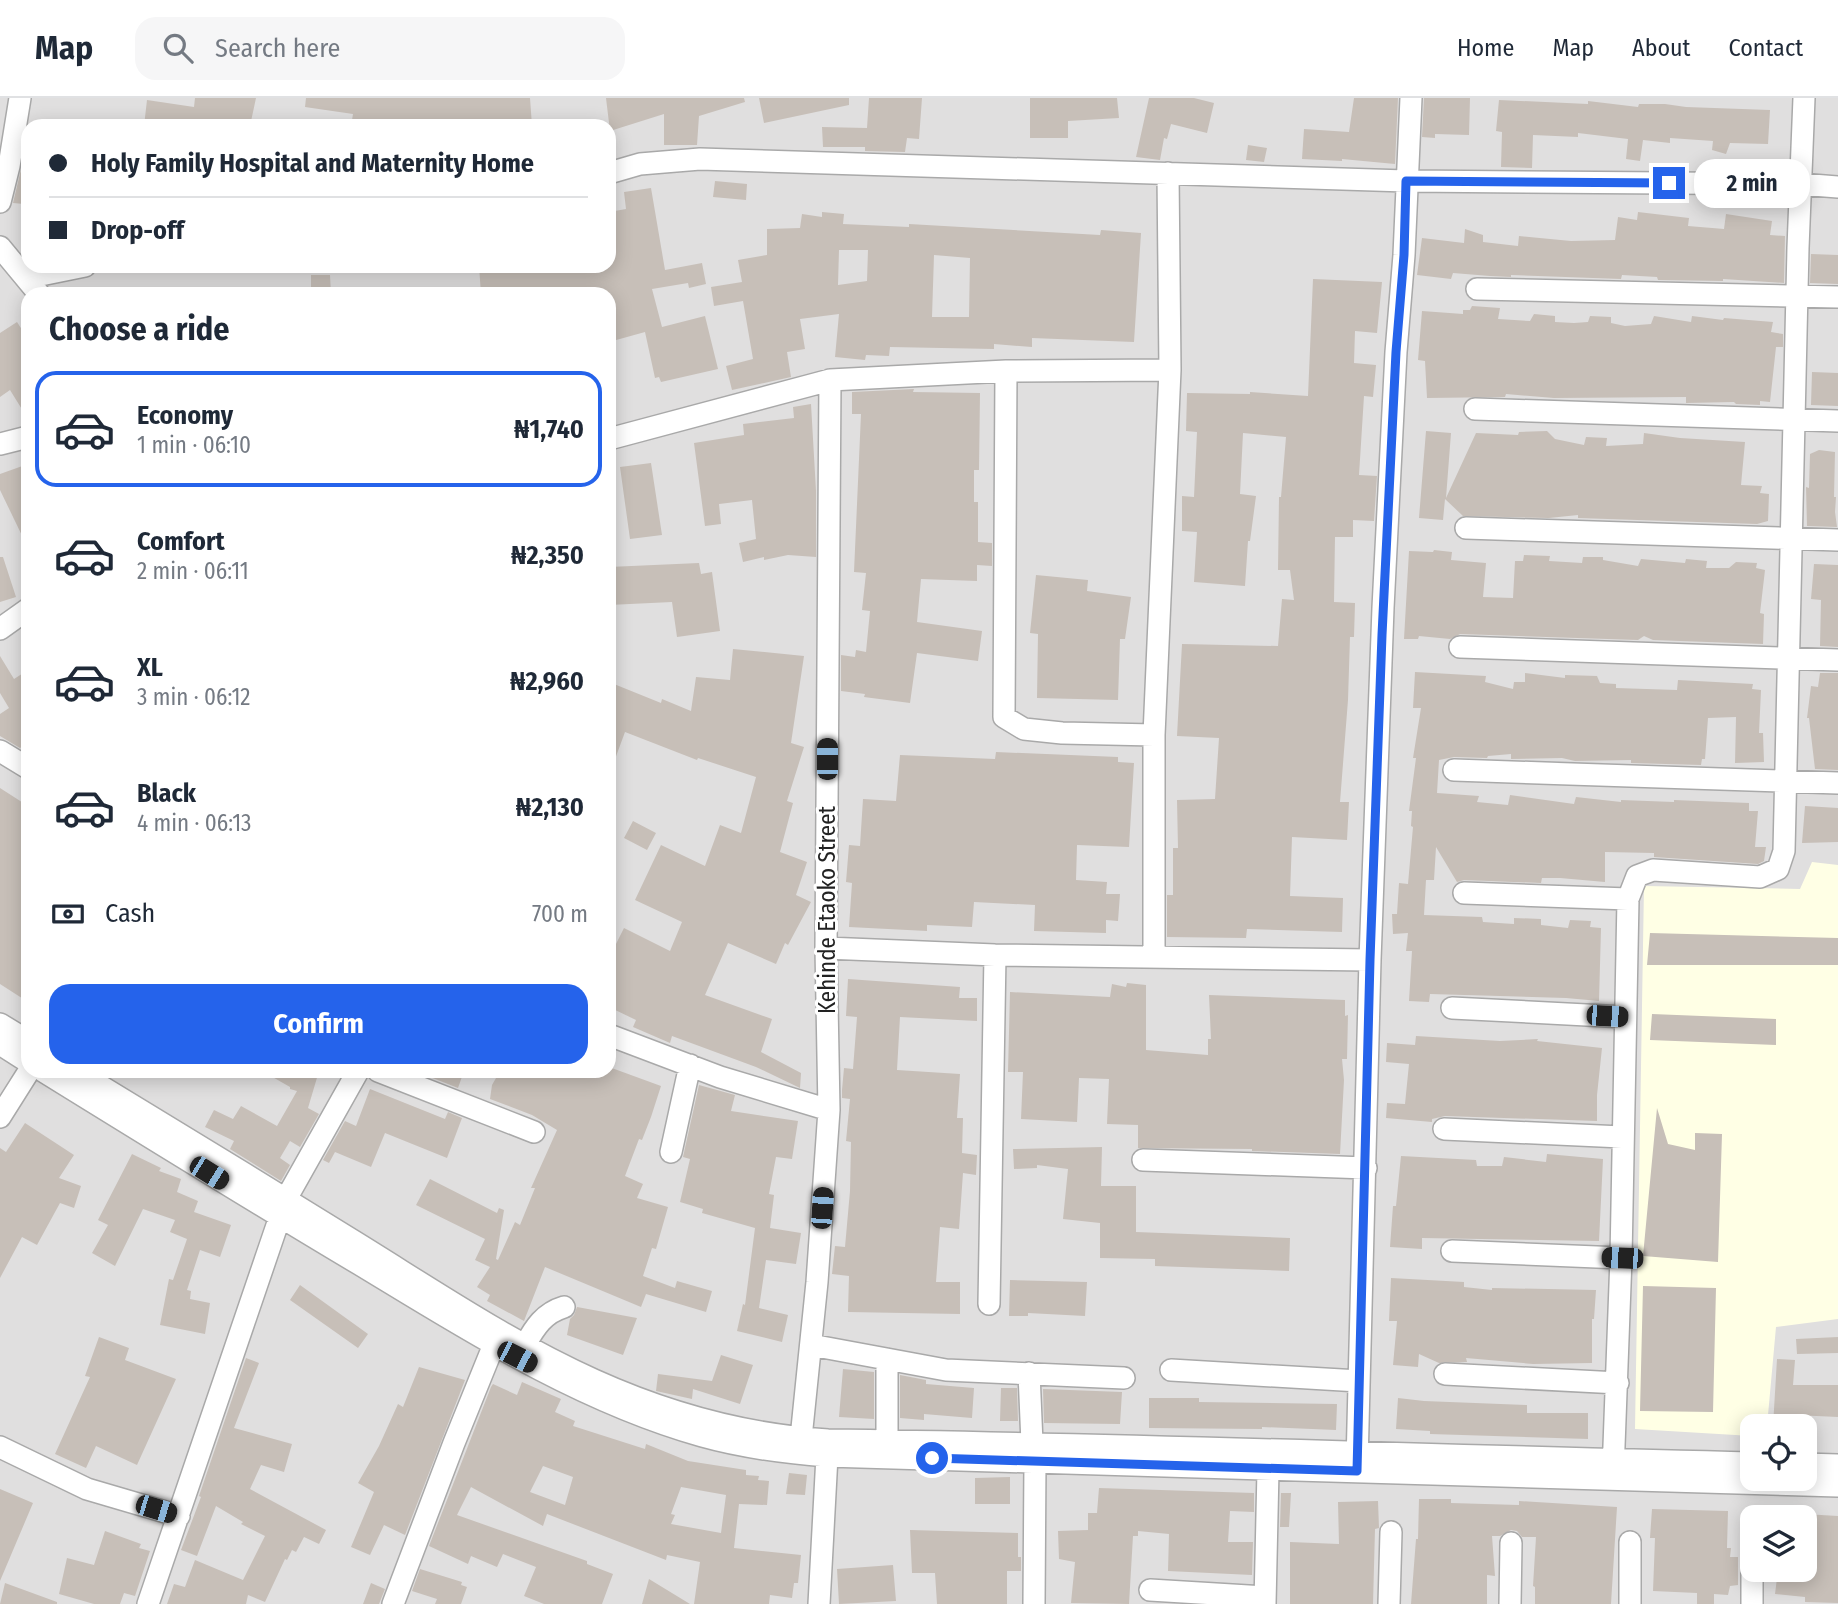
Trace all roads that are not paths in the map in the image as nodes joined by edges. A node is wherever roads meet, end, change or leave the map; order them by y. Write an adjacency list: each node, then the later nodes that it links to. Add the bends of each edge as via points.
1 (20, 98): 9 (street)
2 (1411, 98): 6 (street)
3 (1804, 98): 7 (street)
4 (616, 171): 5 (street, via 640,164 700,159)
5 (1168, 173): 6 (street); 17 (street)
6 (1406, 181): 7 (street); 45 (street)
7 (1800, 184): 8 (street); 15 (street)
8 (1838, 187)
9 (0, 202)
10 (0, 247): 11 (street)
11 (21, 272)
12 (67, 273): 13 (street)
13 (33, 286)
14 (1477, 289): 15 (street)
15 (1798, 296): 16 (street); 21 (street)
16 (1838, 297)
17 (1170, 370): 18 (street); 34 (street)
18 (1006, 371): 19 (street); 34 (street, via 1004,717 1024,729)
19 (830, 380): 23 (street); 42 (street, Kehinde Etaoko Street)
20 (1475, 409): 21 (street)
21 (1793, 420): 22 (street); 27 (street)
22 (1838, 421)
23 (616, 437)
24 (21, 439): 25 (street)
25 (0, 444)
26 (1466, 528): 27 (street)
27 (1790, 539): 28 (street); 32 (street)
28 (1838, 540)
29 (21, 614): 30 (street)
30 (0, 629)
31 (1460, 647): 32 (street)
32 (1788, 658): 33 (street); 38 (street)
33 (1838, 660)
34 (1154, 735): 44 (street)
35 (0, 751): 36 (street)
36 (21, 764)
37 (1454, 770): 38 (street)
38 (1785, 782): 39 (street); 41 (street, via 1784,851 1778,869 1760,877 1653,870 1637,876)
39 (1838, 783)
40 (1464, 893): 41 (street)
41 (1628, 899): 47 (street)
42 (826, 948): 43 (street); 59 (street, Kehinde Etaoko Street)
43 (995, 955): 44 (street); 70 (street)
44 (1154, 957): 45 (street)
45 (1370, 960): 66 (street)
46 (1452, 1008): 47 (street)
47 (1625, 1017): 63 (street)
48 (0, 1024): 49 (street)
49 (21, 1037)
50 (616, 1038): 53 (street)
51 (0, 1044): 52 (street)
52 (21, 1058)
53 (690, 1065): 59 (street); 64 (street)
54 (25, 1078): 60 (street)
55 (55, 1078): 67 (street)
56 (87, 1078): 67 (street)
57 (354, 1078): 67 (street)
58 (396, 1078): 62 (street)
59 (830, 1110): 74 (street, Kehinde Etaoko Street)
60 (0, 1117)
61 (1444, 1129): 63 (street)
62 (534, 1132)
63 (1622, 1137): 69 (street)
64 (671, 1152)
65 (1143, 1160): 66 (street)
66 (1366, 1168): 80 (street)
67 (283, 1208): 72 (street); 94 (street)
68 (1452, 1251): 69 (street)
69 (1622, 1258): 81 (street)
70 (989, 1304)
71 (564, 1307): 73 (street, via 539,1322)
72 (497, 1338): 73 (street); 86 (street, via 586,1393 652,1421 705,1437); 102 (street)
73 (525, 1345): 82 (street, via 660,1406 716,1423)
74 (811, 1345): 75 (street); 82 (street, Kehinde Etaoko Street)
75 (887, 1359): 77 (street, via 946,1370); 84 (street)
76 (1171, 1370): 80 (street)
77 (1029, 1373): 79 (street); 85 (street)
78 (1445, 1374): 81 (street)
79 (1124, 1378)
80 (1359, 1381): 87 (street)
81 (1618, 1383): 91 (street)
82 (801, 1438): 84 (street)
83 (0, 1447): 94 (street, via 87,1489)
84 (887, 1449): 85 (street); 86 (street)
85 (1034, 1452): 87 (street, via 1269,1451); 92 (street); 104 (street)
86 (827, 1456): 103 (street)
87 (1357, 1461): 91 (street); 92 (street)
88 (1740, 1464): 91 (street)
89 (1817, 1464): 90 (street)
90 (1838, 1465)
91 (1613, 1469): 93 (street)
92 (1269, 1470): 100 (street)
93 (1838, 1486)
94 (179, 1516): 101 (street)
95 (1391, 1532): 105 (street)
96 (1630, 1542): 107 (street)
97 (1511, 1543): 106 (street)
98 (1752, 1582): 108 (street)
99 (1150, 1589): 100 (street)
100 (1265, 1600)
101 (148, 1604)
102 (393, 1604)
103 (819, 1604)
104 (1034, 1604)
105 (1389, 1604)
106 (1510, 1604)
107 (1630, 1604)
108 (1752, 1604)

